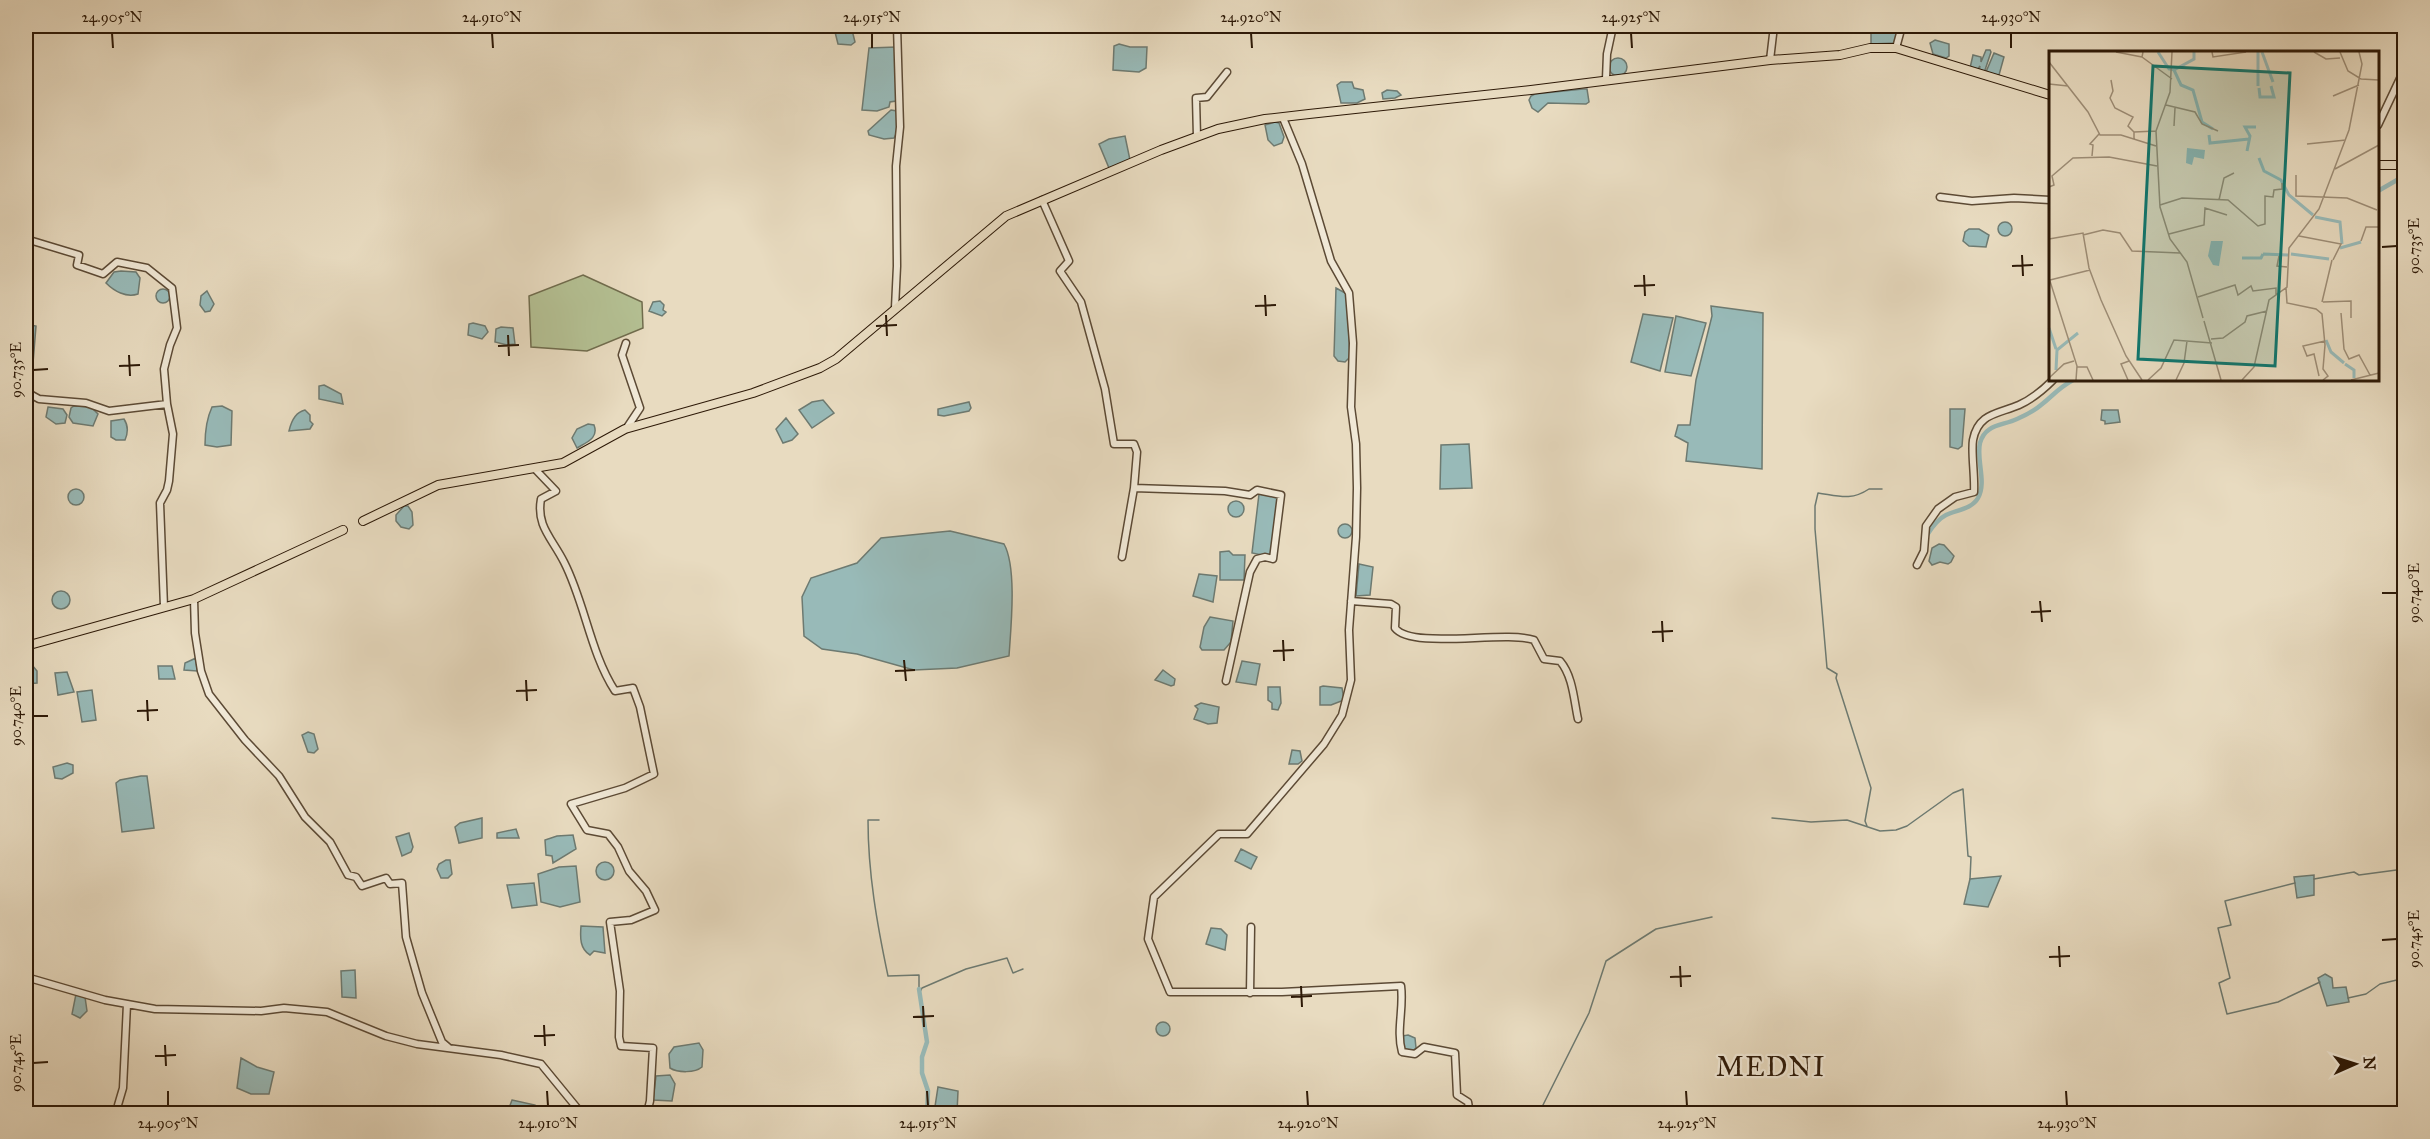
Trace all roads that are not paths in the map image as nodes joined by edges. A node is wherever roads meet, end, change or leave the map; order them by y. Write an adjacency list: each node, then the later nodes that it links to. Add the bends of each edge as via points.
1 (897, 26): 20 (street, via 900,127)
2 (1613, 26): 9 (street)
3 (1774, 26): 6 (street)
4 (1902, 26): 5 (street)
5 (1896, 48): 6 (main road); 10 (main road)
6 (1770, 60): 9 (main road)
7 (2404, 70): 12 (street)
8 (1227, 72): 13 (street, via 1207,97 1196,98)
9 (1606, 79): 11 (main road)
10 (2049, 95)
11 (1283, 117): 13 (main road, via 1218,129); 33 (street, via 1302,164 1330,261 1350,293 1351,407 1357,488)
12 (2379, 122)
13 (1197, 137): 17 (main road)
14 (2379, 165): 15 (main road)
15 (2404, 165)
16 (1940, 197): 18 (street, via 1972,201)
17 (1042, 200): 20 (main road, via 1006,216); 27 (street, via 1069,261 1060,271 1081,302 1105,389 1114,444 1134,444 1137,452)
18 (2049, 200)
19 (26, 239): 24 (street, via 79,255 77,265 103,274 117,262 147,268 172,288 177,328 164,369)
20 (895, 308): 25 (main road, via 820,368 753,393)
21 (626, 343): 25 (street, via 619,355 640,408)
22 (2052, 381): 31 (street, via 2019,405 1986,417 1976,429 1972,443 1974,492 1955,497 1938,509 1926,526 1924,550)
23 (26, 385): 24 (street, via 30,394 39,399 86,403 109,411)
24 (167, 404): 34 (street, via 173,434 167,490 160,503)
25 (625, 429): 26 (main road, via 563,463)
26 (535, 468): 28 (main road, via 438,485); 45 (street, via 556,491 541,499 539,518 564,562 609,681 615,691 633,688 654,774 625,788 572,804 587,830 608,834 655,910 631,920 610,922 620,991 621,1046 653,1048 650,1101 647,1113)
27 (1134, 488): 30 (street); 36 (street, via 1225,490 1251,495 1257,490 1281,495 1274,560 1257,559 1250,572)
28 (363, 521)
29 (343, 530): 32 (main road)
30 (1122, 557)
31 (1917, 565)
32 (194, 599): 34 (main road); 42 (street, via 195,633 209,694 279,776 305,817 330,842 348,875 356,877 362,886 386,878 390,884 402,883 406,937 422,993 442,1042)
33 (1351, 601): 37 (street, via 1391,604 1396,608 1395,628 1404,634 1439,640 1505,635 1534,640 1545,659 1560,661 1564,666); 40 (street, via 1351,680 1342,715 1324,744 1247,834 1219,834 1154,897 1148,939 1170,992)
34 (164, 607): 35 (main road)
35 (26, 646)
36 (1226, 681)
37 (1578, 719)
38 (1251, 927): 40 (street)
39 (26, 977): 41 (street)
40 (1250, 993): 46 (street, via 1401,986 1403,1002 1398,1029 1402,1052 1415,1054 1424,1047 1455,1053 1457,1095 1468,1102)
41 (127, 1004): 42 (street, via 167,1010 314,1009 387,1036); 43 (street, via 123,1088)
42 (449, 1048): 44 (street, via 541,1064)
43 (118, 1105)
44 (582, 1113)
45 (638, 1113)
46 (1470, 1113)

